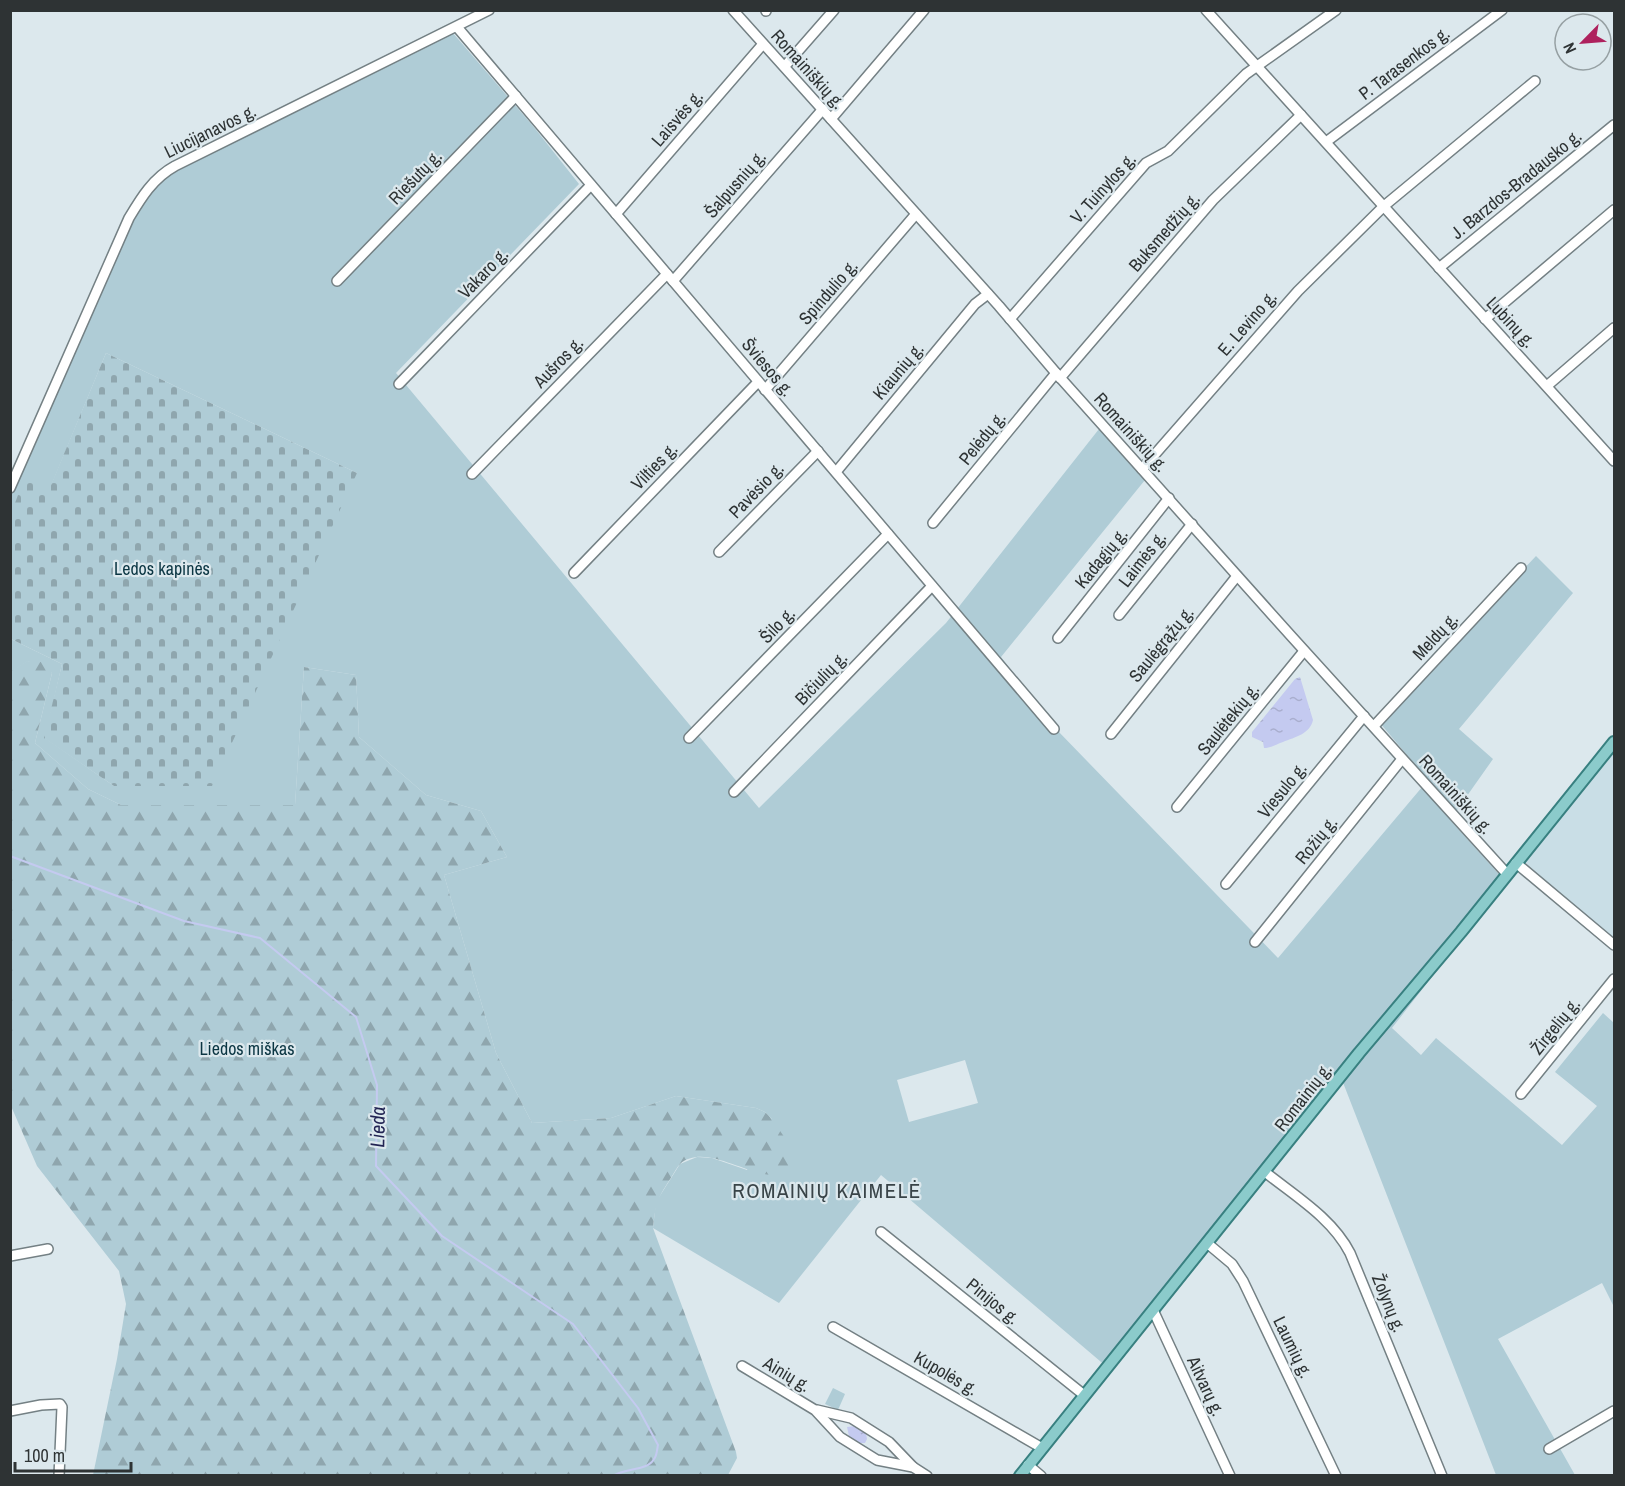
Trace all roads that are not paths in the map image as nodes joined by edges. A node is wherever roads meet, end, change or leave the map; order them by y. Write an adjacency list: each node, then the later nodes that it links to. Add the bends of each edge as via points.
1 (489, 10): 8 (street, Liucijanavos g.)
2 (733, 10): 9 (street, Romainiškių g.)
3 (834, 10): 10 (street)
4 (924, 10): 16 (street)
5 (1206, 10): 11 (street, Lubinų g.)
6 (1336, 10): 11 (street)
7 (1502, 10): 18 (street, P. Tarasenkos g.)
8 (457, 27): 13 (street, Šviesos g.); 41 (street, Liucijanavos g., via 175,166 157,179 129,218)
9 (763, 44): 10 (street, Romainiškių g.); 22 (street, Laisvės g.)
10 (785, 66): 14 (street, Romainiškių g.)
11 (1258, 67): 15 (street, Lubinų g.); 28 (street, V. Tuinylos g., via 1246,74 1168,151 1146,163)
12 (1535, 81): 20 (street)
13 (516, 96): 19 (street, Šviesos g.); 26 (street, Riešutų g.)
14 (823, 109): 16 (street, Romainiškių g.); 25 (street, Šalpusnių g.)
15 (1301, 115): 18 (street, Lubinų g.); 31 (street, Buksmedžių g., via 1213,200)
16 (831, 119): 23 (street, Romainiškių g.)
17 (1614, 125): 24 (street, J. Barzdos-Bradausko g.)
18 (1326, 142): 20 (street, Lubinų g.)
19 (591, 185): 22 (street, Šviesos g.); 33 (street, Vakaro g.)
20 (1384, 206): 24 (street, Lubinų g.); 38 (street, E. Levino g., via 1298,291)
21 (1614, 210): 29 (street)
22 (616, 214): 25 (street, Šviesos g.)
23 (916, 214): 27 (street, Romainiškių g.); 35 (street, Spindulio g.)
24 (1439, 268): 29 (street, Lubinų g.)
25 (670, 278): 32 (street, Šviesos g.); 40 (street, Aušros g.)
26 (337, 281)
27 (988, 294): 28 (street, Romainiškių g.); 39 (street, Kiaunių g., via 975,304)
28 (1010, 319): 31 (street, Romainiškių g.)
29 (1485, 319): 34 (street, Lubinų g.)
30 (1614, 328): 34 (street)
31 (1058, 375): 38 (street, Romainiškių g.); 43 (street, Pelėdų g.)
32 (758, 382): 35 (street, Šviesos g.); 48 (street, Vilties g.)
33 (399, 384)
34 (1548, 386): 37 (street, Lubinų g.)
35 (765, 390): 36 (street, Šviesos g.)
36 (818, 451): 39 (street, Šviesos g.); 46 (street, Pavėsio g.)
37 (1614, 460)
38 (1142, 469): 42 (street, Romainiškių g.)
39 (836, 472): 45 (street, Šviesos g.)
40 (472, 474)
41 (10, 488)
42 (1169, 498): 44 (street, Romainiškių g.); 52 (street, Kadagių g.)
43 (933, 523)
44 (1192, 524): 49 (street, Romainiškių g.); 51 (street, Laimės g.)
45 (888, 534): 50 (street, Šviesos g.); 58 (street, Šilo g.)
46 (719, 552)
47 (1521, 568): 55 (street, Meldų g.)
48 (574, 573)
49 (1237, 576): 53 (street, Romainiškių g.); 57 (street, Saulėgrąžų g.)
50 (932, 586): 56 (street, Šviesos g.); 61 (street, Bičiulių g.)
51 (1119, 615)
52 (1058, 638)
53 (1304, 651): 54 (street, Romainiškių g.); 62 (street, Saulėtekių g.)
54 (1364, 716): 55 (street, Romainiškių g.); 65 (street, Viesulo g.)
55 (1374, 726): 60 (street, Romainiškių g.)
56 (1054, 729)
57 (1111, 734)
58 (688, 738)
59 (1614, 742): 63 (main road, Romainių g.)
60 (1402, 759): 64 (street, Romainiškių g.); 66 (street, Rožių g.)
61 (734, 792)
62 (1177, 807)
63 (1516, 863): 64 (main road, Romainių g.); 67 (street)
64 (1507, 874): 70 (main road, Romainių g.)
65 (1226, 884)
66 (1255, 942)
67 (1614, 945)
68 (1614, 979): 69 (street, Žirgelių g.)
69 (1521, 1094)
70 (1265, 1172): 72 (main road, Romainių g.); 92 (street, Žolynų g., via 1342,1239)
71 (881, 1232): 78 (street, Pinijos g.)
72 (1207, 1243): 75 (main road, Romainių g.); 91 (street, Laumių g., via 1232,1264 1243,1281)
73 (48, 1249): 74 (street)
74 (10, 1256)
75 (1153, 1310): 78 (main road, Romainių g.); 90 (street, Aitvarų g.)
76 (833, 1327): 82 (street, Kupolės g.)
77 (742, 1366): 79 (street, Ainių g.)
78 (1084, 1395): 82 (main road, Romainių g.)
79 (815, 1410): 85 (street, Ainių g., via 851,1418 889,1442); 85 (street, Ainių g., via 840,1437 877,1460)
80 (10, 1411): 86 (street, via 60,1404)
81 (1614, 1411): 83 (street)
82 (1042, 1448): 84 (main road, Romainių g.)
83 (1549, 1449)
84 (1028, 1466): 88 (main road, Romainių g.); 89 (street)
85 (913, 1467): 87 (street, Ainių g.)
86 (59, 1476)
87 (927, 1476)
88 (1020, 1476)
89 (1041, 1476)
90 (1230, 1476)
91 (1336, 1476)
92 (1442, 1476)

